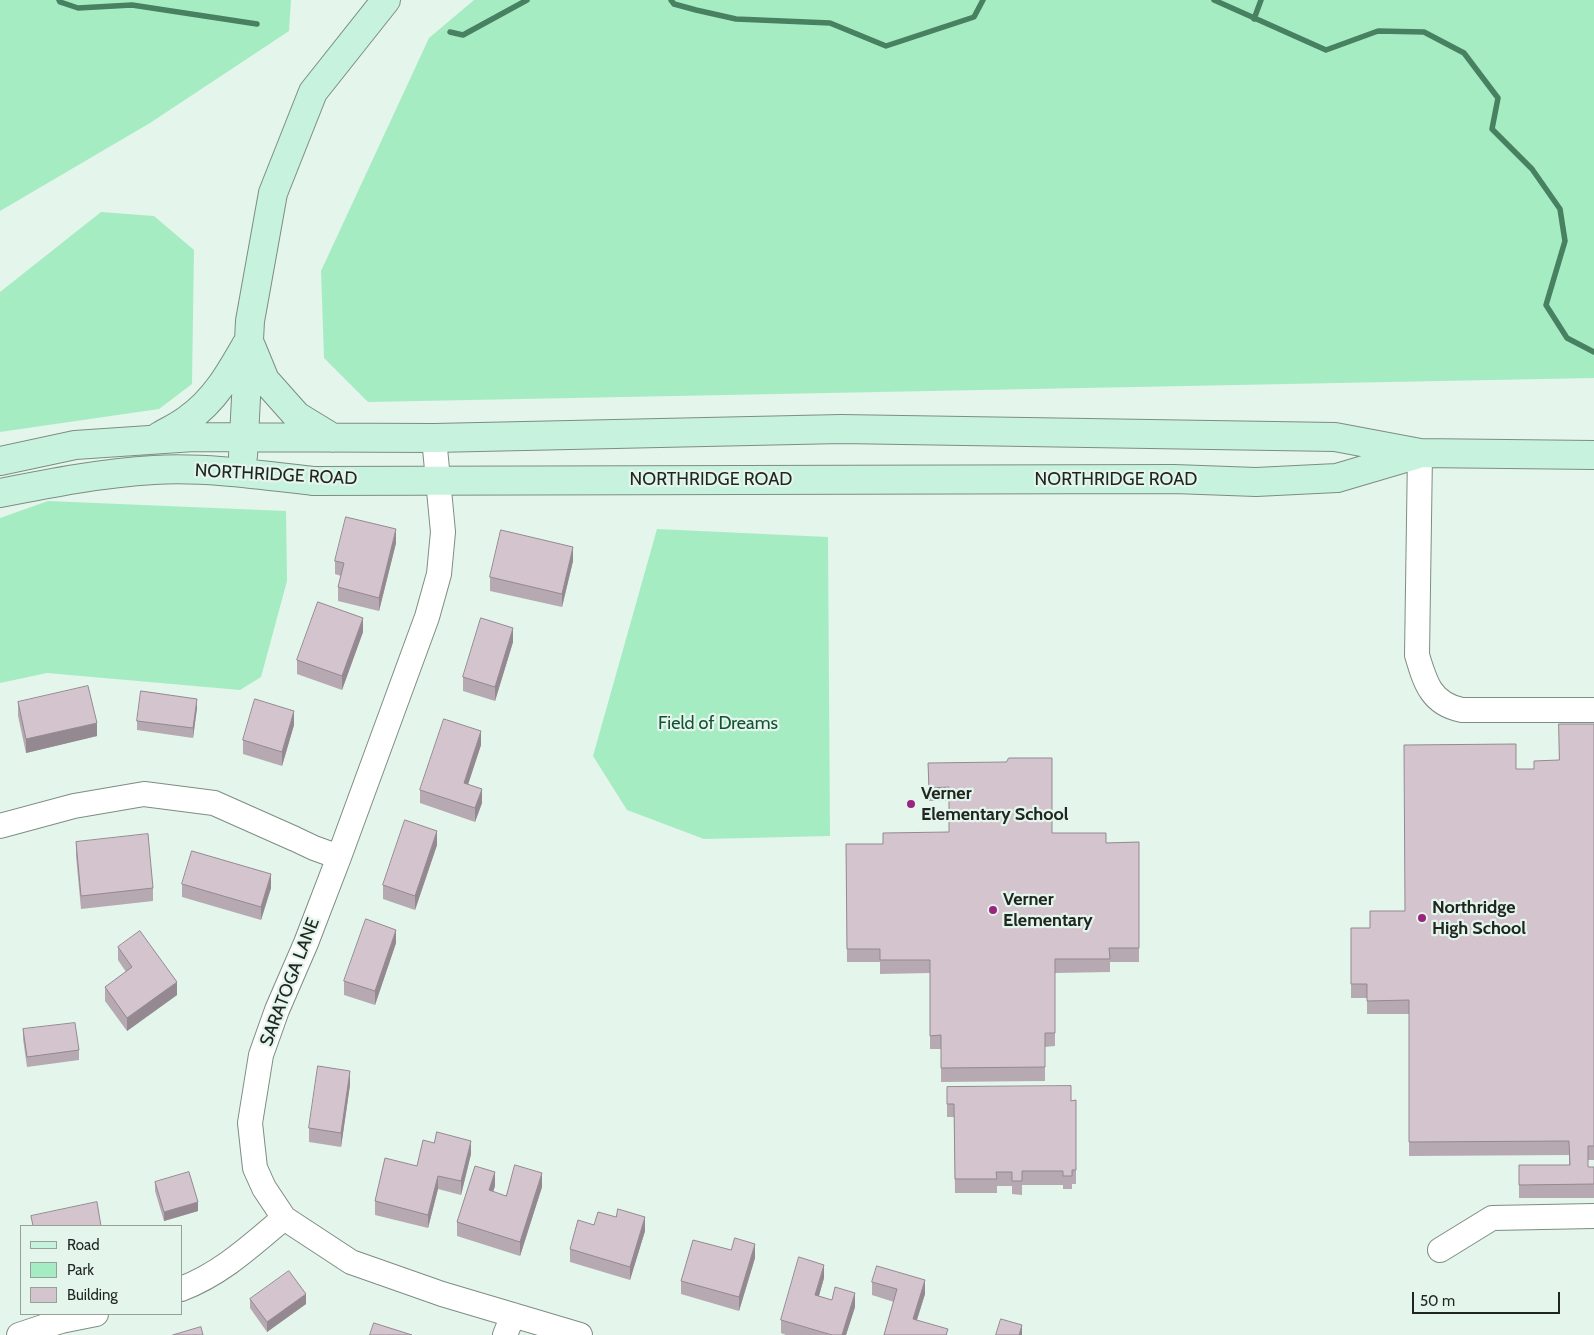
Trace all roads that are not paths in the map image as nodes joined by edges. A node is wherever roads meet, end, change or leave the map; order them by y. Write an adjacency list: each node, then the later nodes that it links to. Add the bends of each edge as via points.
1 (386, 0): 2 (main road, via 313,92 273,193)
2 (249, 340): 3 (main road); 4 (main road, via 264,380 297,416); 6 (main road, via 214,396 189,419)
3 (243, 438): 4 (main road, NORTHRIDGE ROAD); 6 (main road, NORTHRIDGE ROAD); 10 (main road)
4 (333, 438): 5 (main road, NORTHRIDGE ROAD)
5 (434, 438): 7 (main road, NORTHRIDGE ROAD, via 851,430 1335,437); 11 (street, SARATOGA LANE)
6 (155, 440): 9 (main road, NORTHRIDGE ROAD, via 75,445)
7 (1420, 453): 8 (main road, NORTHRIDGE ROAD); 11 (main road, NORTHRIDGE ROAD, via 1337,478 1256,482 1174,479); 13 (street, via 1417,655 1432,693 1441,703 1462,710)
8 (1594, 455)
9 (0, 461)
10 (243, 474): 11 (main road, NORTHRIDGE ROAD, via 313,481); 12 (main road, NORTHRIDGE ROAD, via 155,470 88,476)
11 (439, 481): 15 (street, SARATOGA LANE, via 444,532 439,574 427,617)
12 (0, 493)
13 (1594, 710)
14 (0, 826): 15 (street, via 74,806 144,794 214,803)
15 (339, 857): 17 (street, SARATOGA LANE, via 277,1010 262,1055 250,1123 255,1168)
16 (1594, 1216): 18 (street, via 1492,1218)
17 (284, 1218): 19 (street, via 240,1256 199,1282); 21 (street, SARATOGA LANE, via 351,1262 442,1294)
18 (1440, 1250)
19 (182, 1288)
20 (91, 1315): 22 (street)
21 (509, 1325): 23 (street, SARATOGA LANE)
22 (19, 1335)
23 (580, 1335)

